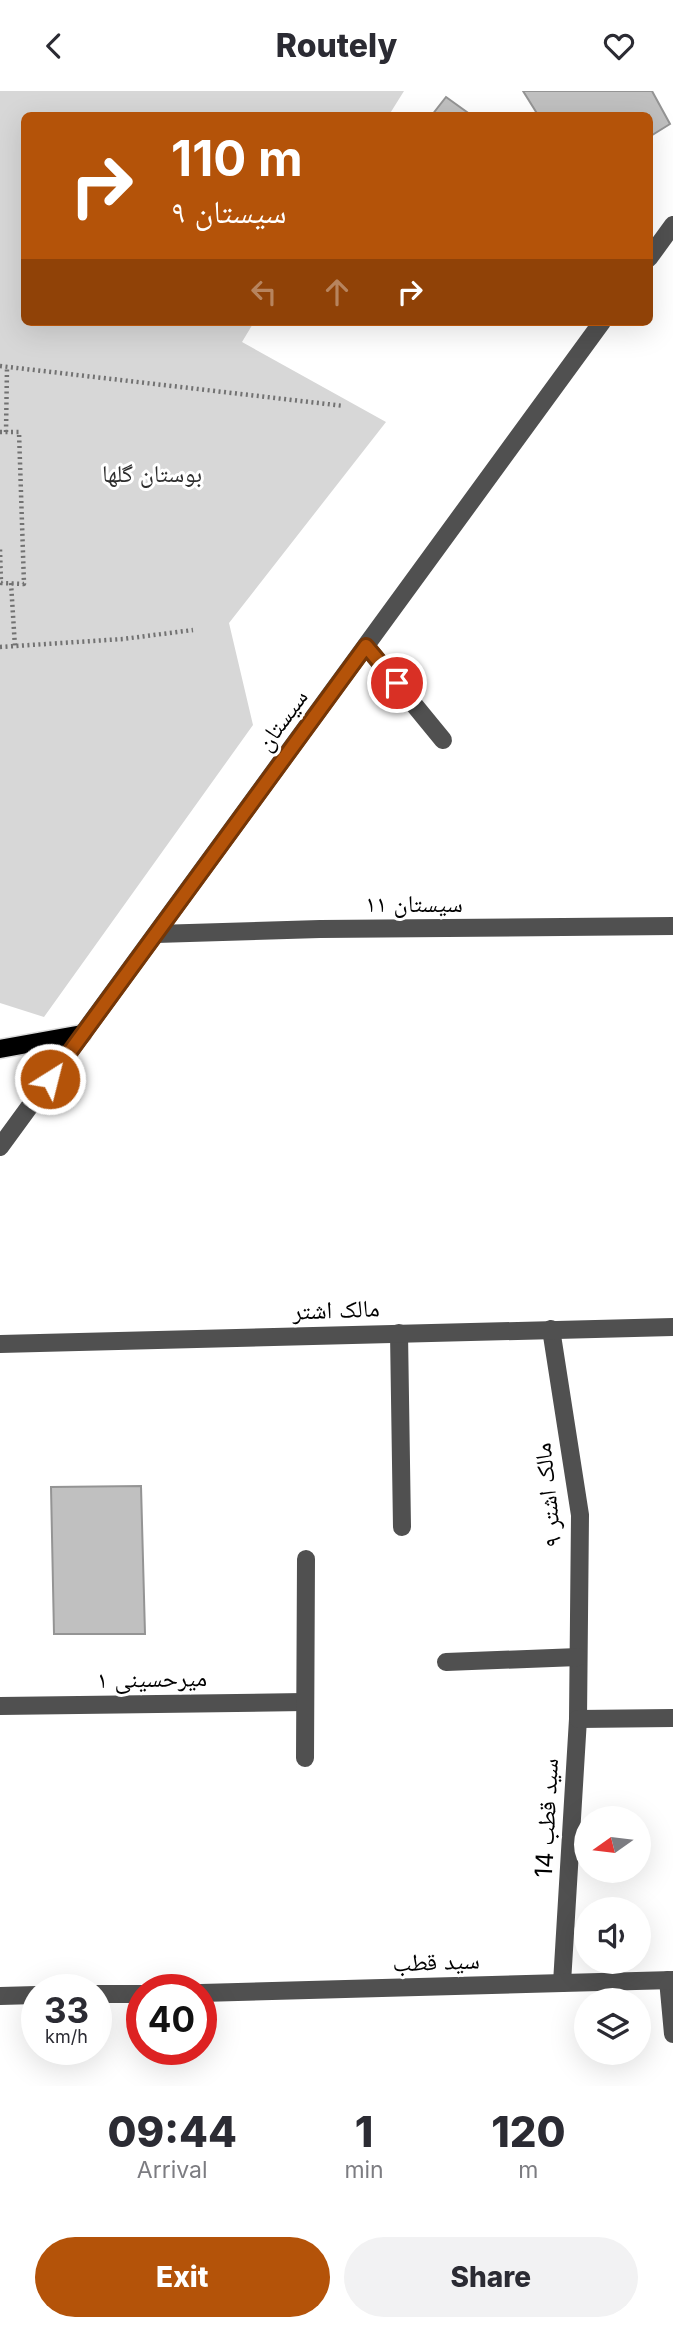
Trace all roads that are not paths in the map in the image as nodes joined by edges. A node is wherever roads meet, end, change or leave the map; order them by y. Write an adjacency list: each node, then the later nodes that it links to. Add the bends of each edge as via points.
1 (673, 225): 2 (street)
2 (653, 252)
3 (599, 326): 4 (street, سیستان)
4 (366, 646): 5 (street); 7 (street, سیستان)
5 (443, 740)
6 (673, 926): 7 (street, سیستان ۱۱)
7 (156, 934): 8 (street, سیستان)
8 (82, 1034): 9 (main road); 10 (street, سیستان)
9 (0, 1049)
10 (0, 1147)
11 (673, 1327): 12 (street, مالک اشتر)
12 (551, 1329): 13 (street, مالک اشتر); 17 (street, مالک اشتر ۹, via 580,1515)
13 (399, 1333): 14 (street, مالک اشتر); 15 (street)
14 (0, 1344)
15 (402, 1527)
16 (306, 1559): 19 (street)
17 (578, 1657): 18 (street); 22 (street, سید قطب 14)
18 (446, 1662)
19 (304, 1702): 20 (street, میرحسینی ۱); 23 (street)
20 (0, 1706)
21 (673, 1718): 22 (street)
22 (578, 1719): 25 (street, سید قطب 14)
23 (305, 1758)
24 (670, 1980): 25 (street, سید قطب); 29 (street)
25 (562, 1983): 26 (street, سید قطب)
26 (217, 1993)
27 (0, 1996): 28 (street)
28 (21, 1996)
29 (673, 2034)

